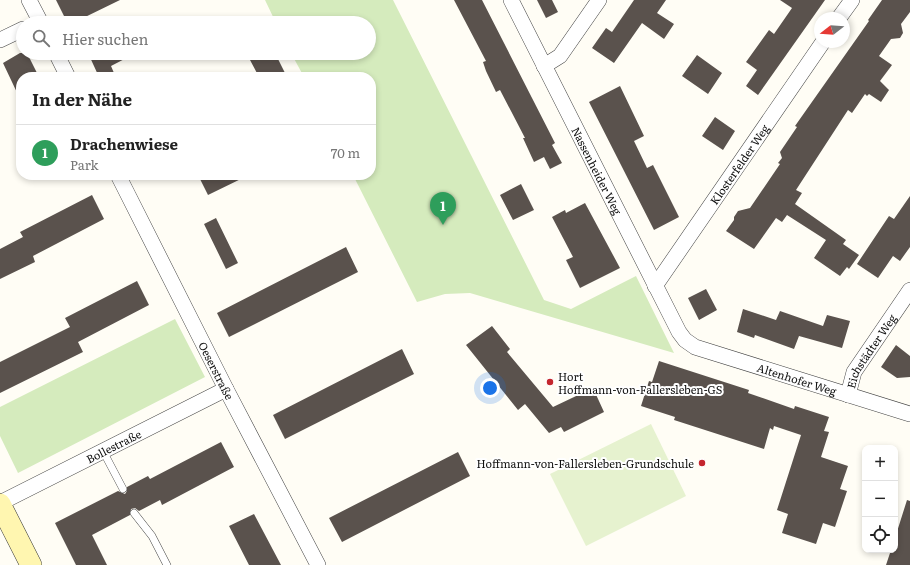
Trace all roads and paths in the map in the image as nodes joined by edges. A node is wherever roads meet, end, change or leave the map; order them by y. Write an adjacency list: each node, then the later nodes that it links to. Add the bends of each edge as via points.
1 (29, 0): 6 (street)
2 (510, 0): 11 (street, Nassenheider Weg)
3 (599, 0): 11 (street, via 560,56)
4 (852, 0): 5 (street)
5 (844, 12)
6 (36, 16)
7 (16, 32): 8 (street)
8 (0, 40)
9 (819, 48): 14 (street, Klosterfelder Weg)
10 (60, 60): 12 (street)
11 (544, 66): 14 (street, Nassenheider Weg)
12 (66, 72)
13 (121, 180): 17 (street, Oeserstraße)
14 (655, 286): 16 (street, Nassenheider Weg)
15 (910, 290): 18 (street, Eichstädter Weg, via 854,372)
16 (685, 340): 18 (street, Altenhofer Weg, via 695,347)
17 (226, 389): 20 (street, Bollestraße); 26 (street, Oeserstraße)
18 (848, 395): 19 (street, Altenhofer Weg)
19 (910, 414)
20 (103, 451): 21 (lane); 22 (street, Bollestraße)
21 (122, 489)
22 (0, 503): 24 (main road)
23 (134, 513): 25 (lane, via 152,536)
24 (31, 565)
25 (167, 565)
26 (318, 565)

